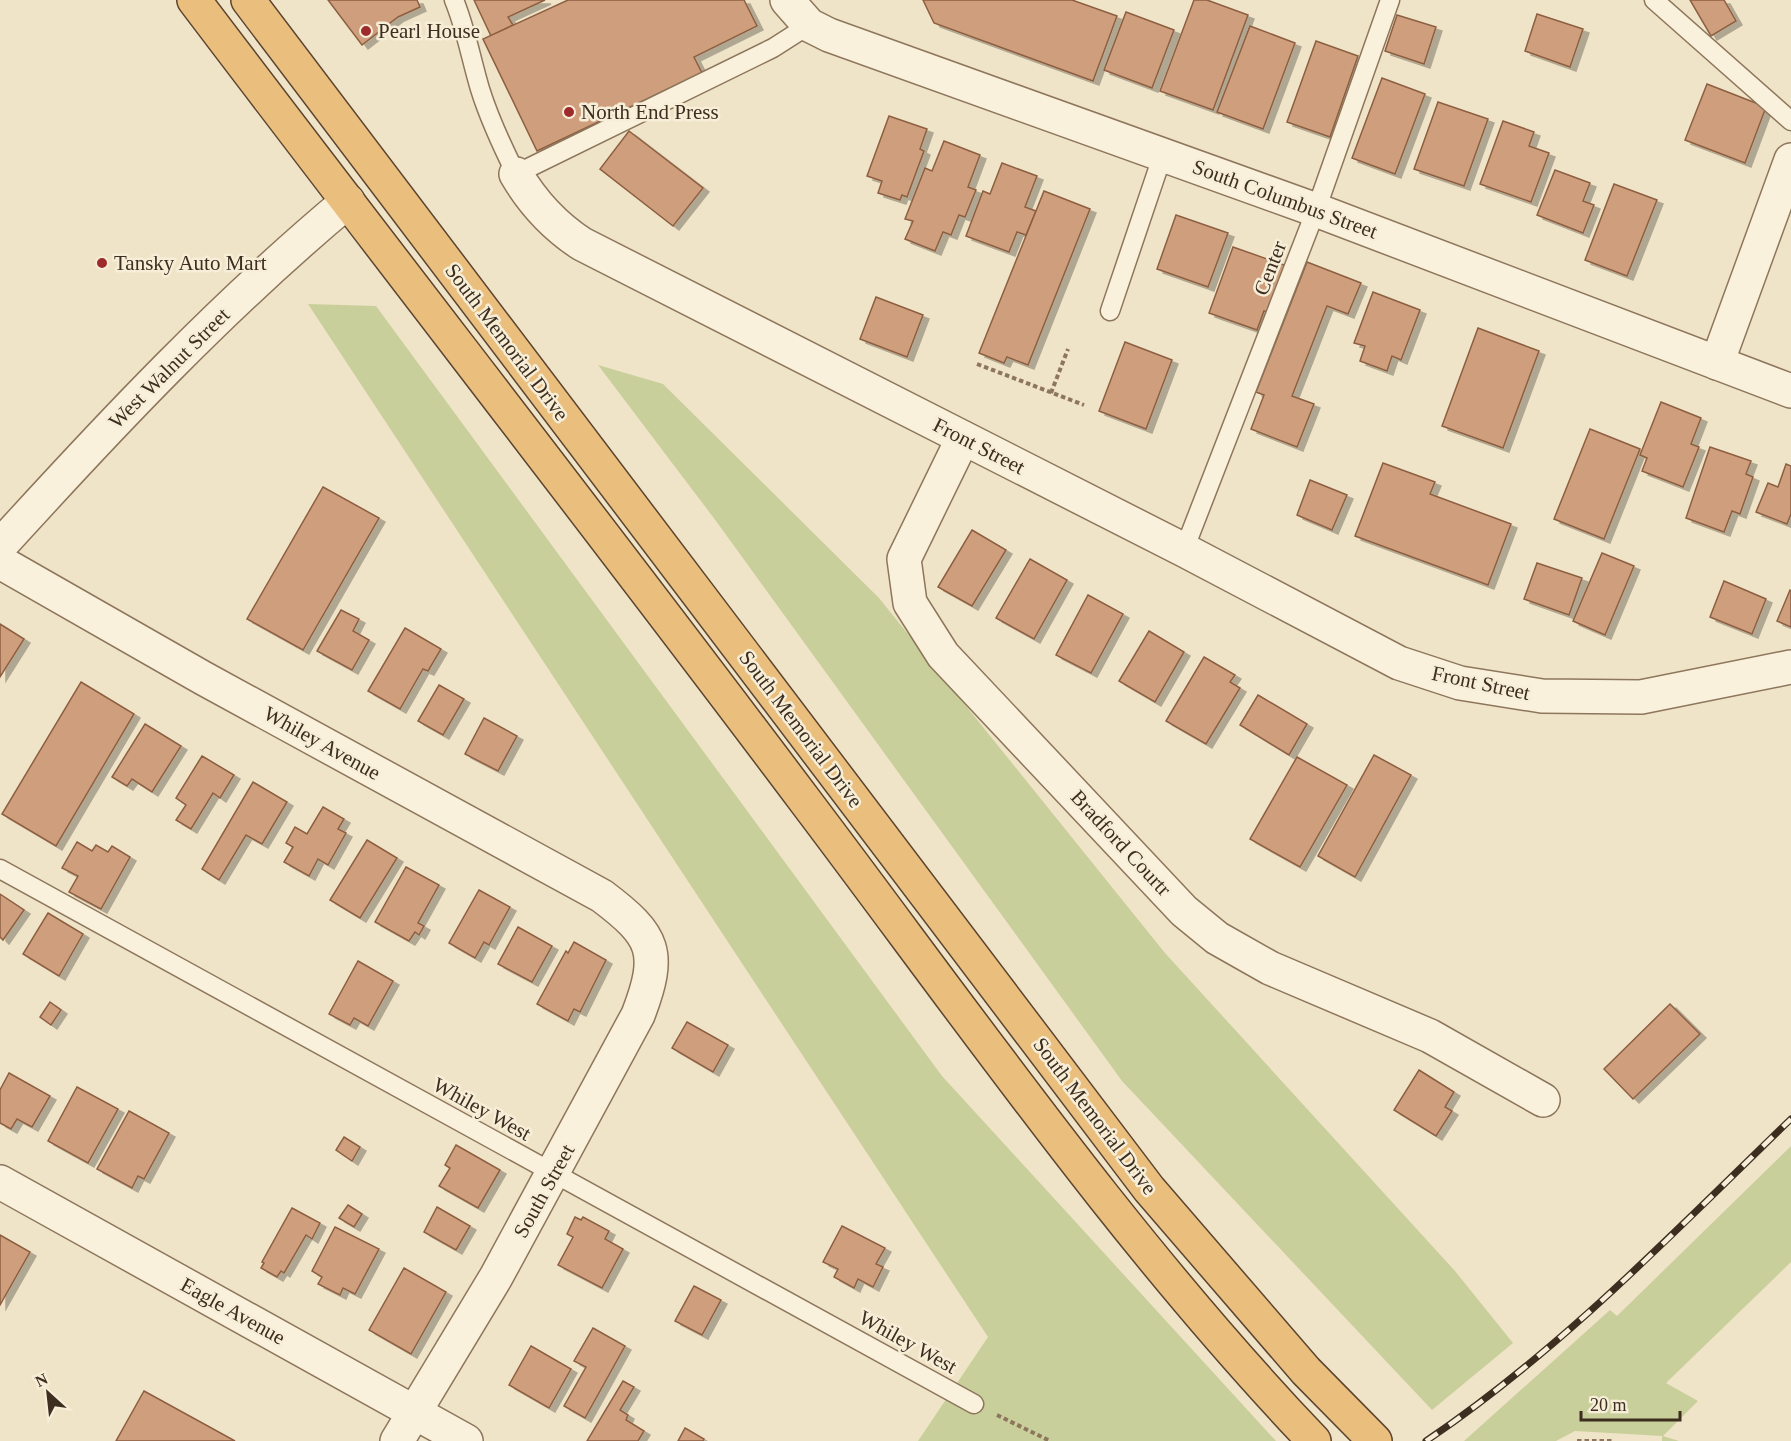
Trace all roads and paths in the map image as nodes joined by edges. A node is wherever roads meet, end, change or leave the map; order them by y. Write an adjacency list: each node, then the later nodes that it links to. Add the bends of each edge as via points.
1 (194, 0): 12 (highway, South Memorial Drive)
2 (248, 0): 37 (highway, South Memorial Drive, via 1149,1189 1306,1371)
3 (454, 0): 11 (lane, via 480,89)
4 (787, 0): 7 (street, South Columbus Street)
5 (1390, 0): 13 (lane, Center)
6 (1654, 0): 8 (lane)
7 (809, 25): 9 (street, South Columbus Street); 11 (lane, via 773,48)
8 (1791, 121)
9 (1163, 154): 13 (street, South Columbus Street); 14 (lane)
10 (1791, 160): 16 (street)
11 (516, 174): 21 (street, Front Street, via 542,212 582,244)
12 (348, 201): 22 (street, West Walnut Street, via 291,248 185,350); 36 (highway, South Memorial Drive, via 1115,1211 1229,1350)
13 (1316, 210): 16 (street, South Columbus Street); 23 (lane, Center)
14 (1110, 311)
15 (1068, 349): 19 (path)
16 (1718, 363): 18 (street, South Columbus Street)
17 (977, 364): 19 (path)
18 (1791, 392)
19 (1051, 393): 20 (path)
20 (1084, 405)
21 (963, 438): 23 (street, Front Street); 28 (street, Bradford Courtr, via 904,559 909,603 943,655 1184,910 1217,938 1270,968 1430,1036)
22 (0, 546)
23 (1184, 550): 25 (street, Front Street, via 1399,663 1460,683 1542,696 1641,697)
24 (0, 562): 27 (street, Whiley Avenue, via 347,758 602,896)
25 (1791, 667)
26 (0, 869): 29 (lane, Whiley West)
27 (641, 928): 29 (street, South Street, via 652,964 648,989)
28 (1543, 1100)
29 (553, 1174): 31 (lane, Whiley West); 32 (street, South Street)
30 (0, 1182): 32 (street, Eagle Avenue)
31 (974, 1404): 35 (path)
32 (414, 1411): 33 (street, South Street); 34 (street, Eagle Avenue)
33 (397, 1441)
34 (466, 1441)
35 (1050, 1441)
36 (1314, 1441)
37 (1375, 1441)
38 (1577, 1441): 39 (path)
39 (1612, 1441)

